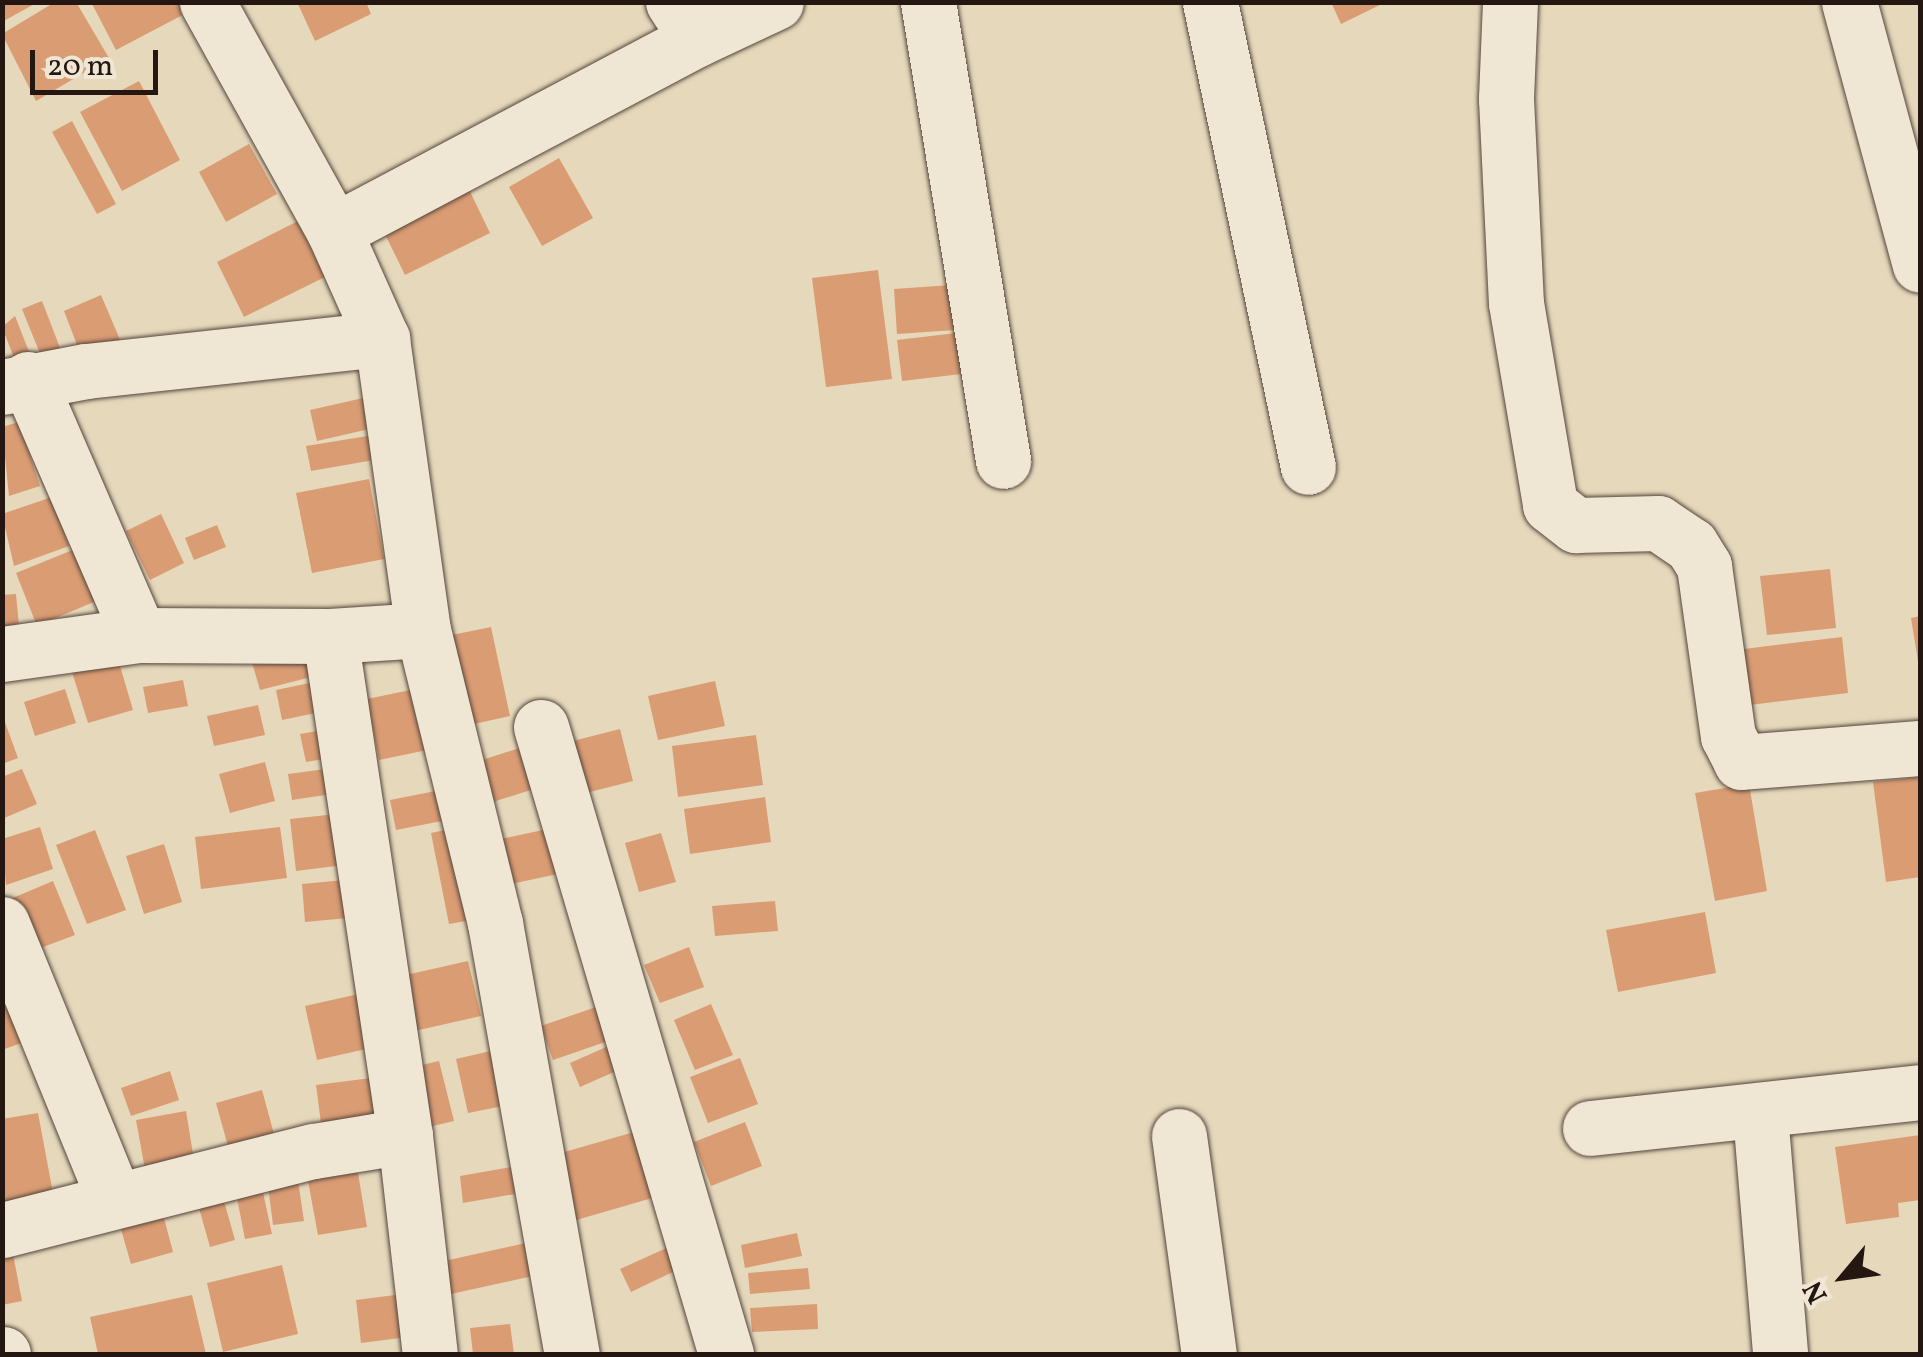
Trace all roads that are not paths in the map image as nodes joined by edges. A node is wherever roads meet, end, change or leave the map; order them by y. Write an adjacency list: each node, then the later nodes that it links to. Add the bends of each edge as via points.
1 (207, 2): 8 (street)
2 (776, 2): 7 (street)
3 (928, 2): 12 (street)
4 (1210, 2): 13 (street)
5 (1510, 2): 19 (street, via 1506,99 1516,304 1550,505 1576,524 1658,523 1691,545 1704,566 1728,736 1741,762)
6 (1849, 2): 9 (street)
7 (685, 21): 8 (street)
8 (334, 230): 10 (street)
9 (1920, 265)
10 (382, 339): 11 (street); 14 (street)
11 (15, 383): 15 (street)
12 (1003, 461)
13 (1308, 467)
14 (423, 630): 16 (street); 29 (street, via 495,923)
15 (139, 634): 16 (street); 17 (street)
16 (330, 636): 24 (street)
17 (2, 654)
18 (541, 727): 30 (street)
19 (1920, 748)
20 (2, 924): 26 (street)
21 (1920, 1092): 22 (street)
22 (1760, 1114): 23 (street); 32 (street)
23 (1590, 1128)
24 (406, 1136): 26 (street); 28 (street)
25 (1178, 1136): 31 (street)
26 (114, 1199): 27 (street)
27 (2, 1230)
28 (430, 1354)
29 (572, 1354)
30 (726, 1354)
31 (1209, 1354)
32 (1780, 1354)

